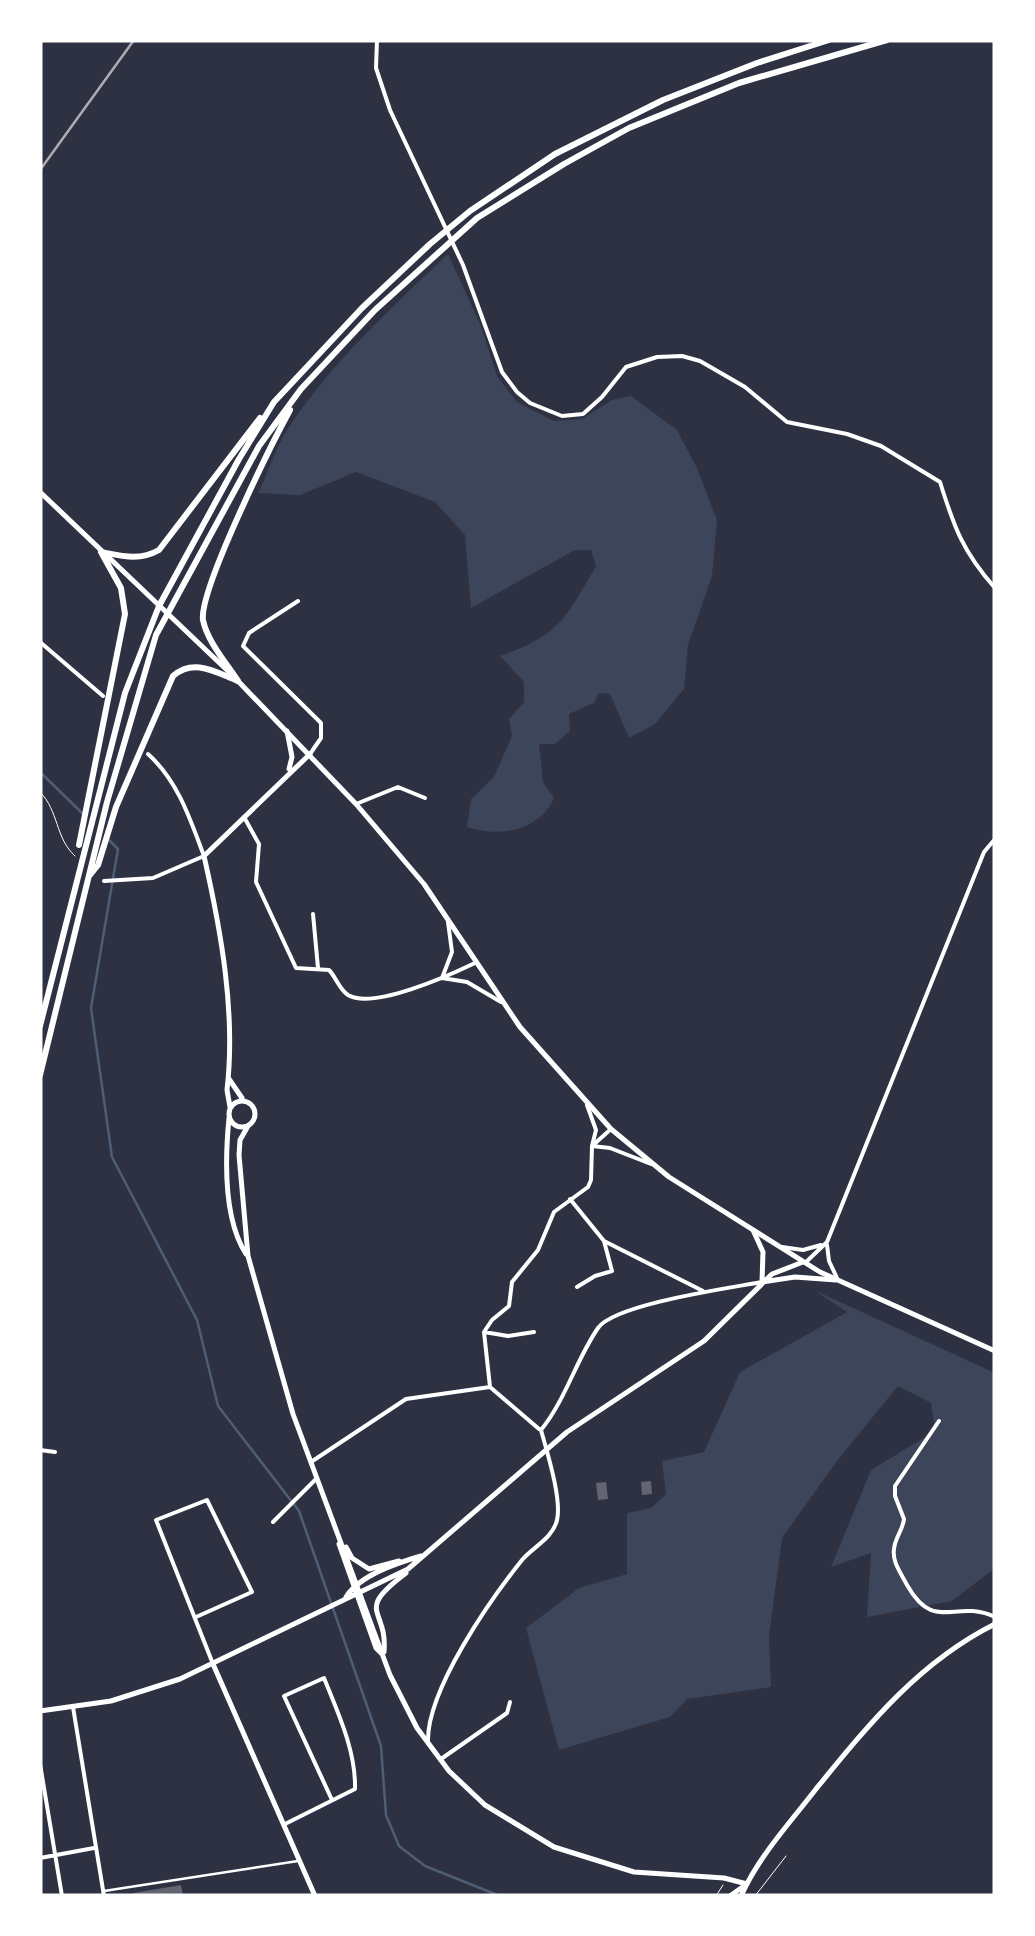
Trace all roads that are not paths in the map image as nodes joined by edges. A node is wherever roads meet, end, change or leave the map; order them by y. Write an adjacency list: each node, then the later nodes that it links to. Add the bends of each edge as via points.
1 (377, 40): 8 (street, via 380,85 464,265 502,372 517,392 550,412 574,416 591,408 638,361 670,355 700,361 787,422 882,446 940,482 963,547)
2 (829, 40): 5 (highway, via 663,100 554,154 430,244)
3 (888, 40): 4 (highway, via 738,83 629,128 564,164 477,218 375,310)
4 (302, 389): 11 (highway, via 259,446); 13 (highway, via 267,453 203,612 210,637)
5 (274, 402): 7 (highway, via 159,550 128,558); 10 (highway)
6 (40, 492): 7 (street)
7 (101, 552): 10 (street); 19 (highway, via 121,588 125,614)
8 (995, 588)
9 (298, 601): 17 (street, via 249,633 243,646 321,723 321,738)
10 (159, 606): 11 (street); 19 (highway)
11 (168, 614): 13 (street); 25 (highway, via 156,636)
12 (40, 642): 14 (street)
13 (238, 681): 15 (street); 25 (highway, via 196,666 173,676)
14 (104, 696)
15 (286, 728): 17 (street); 18 (street, via 292,758)
16 (148, 754): 24 (street, via 184,803)
17 (310, 754): 18 (street); 21 (street)
18 (283, 778): 22 (street)
19 (94, 791): 33 (highway)
20 (426, 798): 21 (street, via 398,787)
21 (356, 804): 28 (street)
22 (244, 817): 24 (street); 30 (street, via 260,844 256,882 296,968)
23 (995, 839): 47 (street, via 984,852)
24 (204, 856): 26 (street, via 144,879); 35 (street, via 225,980)
25 (89, 876): 34 (highway)
26 (104, 881)
27 (314, 914): 30 (street)
28 (447, 918): 29 (street); 31 (street, via 452,952)
29 (475, 963): 31 (street); 32 (street)
30 (318, 968): 31 (street, via 359,998)
31 (442, 978): 32 (street, via 467,982)
32 (501, 1002): 37 (street)
33 (40, 1026)
34 (40, 1075)
35 (228, 1078): 36 (street); 38 (street)
36 (244, 1100): 38 (street); 40 (street, via 256,1112)
37 (586, 1102): 41 (street); 42 (street, via 596,1130)
38 (230, 1107): 39 (street)
39 (229, 1118): 40 (street); 49 (street, via 232,1219)
40 (248, 1126): 49 (street, via 238,1155)
41 (610, 1128): 42 (street); 43 (street)
42 (592, 1146): 43 (street); 44 (street, via 592,1180)
43 (651, 1164): 45 (street)
44 (570, 1199): 46 (street); 55 (street, via 554,1212 538,1250 512,1282 509,1306)
45 (751, 1227): 48 (street); 52 (street, via 763,1252)
46 (604, 1241): 53 (street, via 612,1271); 54 (street)
47 (828, 1242): 48 (street, via 804,1250); 50 (street); 51 (street)
48 (782, 1247): 50 (street)
49 (248, 1256): 64 (street)
50 (806, 1262): 51 (street); 52 (street)
51 (838, 1281): 52 (street); 57 (street)
52 (762, 1282): 54 (street); 61 (street, via 704,1342)
53 (577, 1288)
54 (705, 1292): 60 (street, via 604,1322)
55 (484, 1332): 56 (street); 58 (street)
56 (534, 1332)
57 (995, 1351)
58 (490, 1387): 60 (street); 64 (street, via 406,1399)
59 (939, 1422): 75 (street, via 896,1486 904,1519 894,1562 926,1610 982,1611)
60 (541, 1430): 61 (street)
61 (546, 1448): 68 (street); 81 (street, via 558,1510 554,1528 516,1568 452,1665)
62 (40, 1450): 63 (street)
63 (55, 1452)
64 (311, 1462): 65 (street)
65 (316, 1479): 66 (street); 67 (street)
66 (275, 1521)
67 (337, 1531): 69 (street, via 352,1558 370,1569); 71 (street)
68 (424, 1554): 69 (street); 70 (street)
69 (404, 1561): 71 (street)
70 (408, 1569): 72 (street); 76 (street, via 378,1600)
71 (355, 1586): 72 (street); 73 (street)
72 (358, 1595): 73 (street); 76 (street)
73 (343, 1598): 77 (street)
74 (196, 1617): 74 (street, via 156,1520 207,1500 252,1592); 77 (street)
75 (995, 1620): 92 (street, via 942,1654 894,1698 773,1842)
76 (384, 1656): 81 (street)
77 (213, 1664): 79 (street, via 133,1696); 87 (street)
78 (510, 1702): 82 (street, via 507,1713)
79 (73, 1707): 80 (street); 88 (street)
80 (40, 1711)
81 (428, 1741): 82 (street)
82 (441, 1759): 92 (street, via 508,1822 576,1856 654,1876)
83 (40, 1764): 85 (street)
84 (332, 1800): 84 (street, via 284,1696 324,1678 355,1774 355,1789); 87 (street)
85 (47, 1806): 86 (street); 89 (street)
86 (40, 1808)
87 (285, 1824): 91 (street)
88 (95, 1848): 89 (street); 93 (street)
89 (56, 1856): 90 (street); 94 (street)
90 (40, 1858)
91 (300, 1860): 93 (street); 95 (street)
92 (747, 1884): 96 (street); 97 (street)
93 (104, 1894)
94 (62, 1896)
95 (315, 1896)
96 (730, 1896)
97 (741, 1896)

